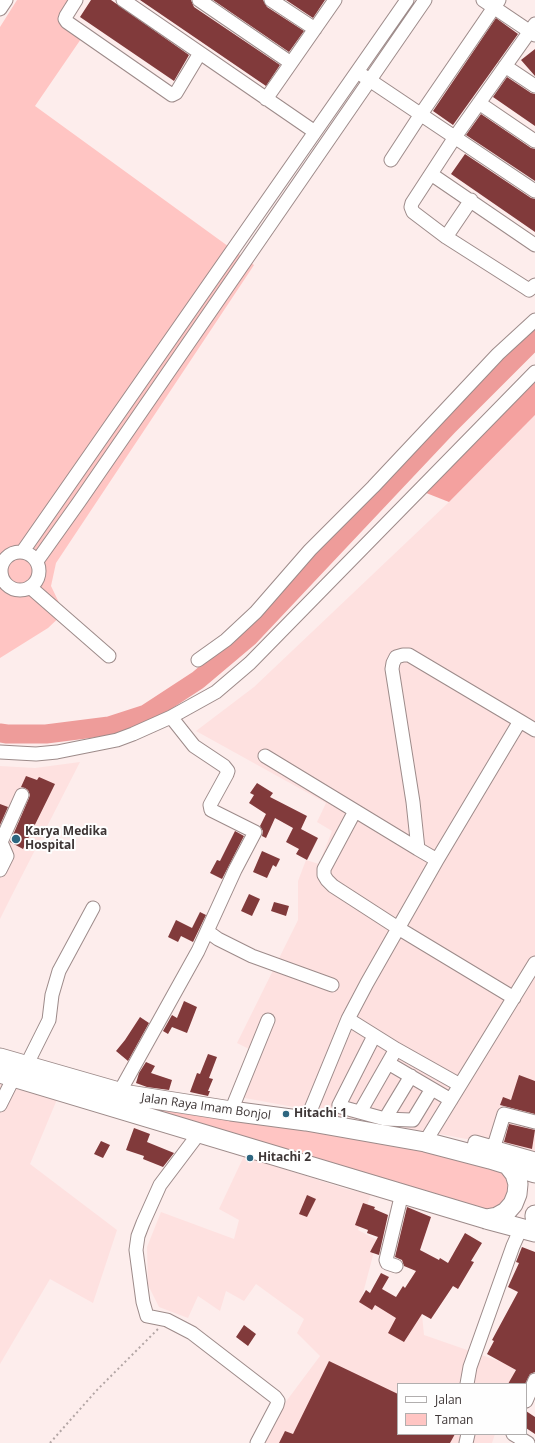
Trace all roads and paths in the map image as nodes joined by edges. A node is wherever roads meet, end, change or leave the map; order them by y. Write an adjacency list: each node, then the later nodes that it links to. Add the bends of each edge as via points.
1 (6, 0): 11 (street)
2 (76, 0): 14 (street, via 66,16 67,22 172,95 176,93)
3 (124, 0): 14 (street)
4 (199, 0): 15 (street)
5 (271, 0): 12 (street)
6 (335, 0): 12 (street)
7 (407, 0): 17 (street)
8 (424, 0): 18 (street)
9 (482, 0): 10 (street)
10 (497, 4): 13 (street); 22 (street)
11 (0, 9)
12 (315, 29): 15 (street)
13 (533, 30): 16 (street)
14 (200, 53): 20 (street)
15 (291, 63): 20 (street)
16 (505, 66): 19 (street); 21 (street)
17 (357, 71): 18 (street); 23 (street)
18 (369, 79): 22 (street); 37 (street)
19 (535, 86)
20 (266, 99): 23 (street)
21 (479, 103): 24 (street); 25 (street)
22 (421, 114): 24 (street); 26 (street)
23 (315, 132): 35 (street)
24 (455, 138): 27 (street); 28 (street)
25 (535, 141)
26 (391, 160)
27 (431, 174): 29 (street); 30 (street, via 411,207 413,212)
28 (535, 191)
29 (471, 200): 30 (street); 31 (street)
30 (446, 237): 32 (street, via 529,290)
31 (535, 245)
32 (535, 285)
33 (535, 320): 41 (street, via 498,354 310,550 256,612 226,640)
34 (535, 372): 42 (street, via 250,662 216,692)
35 (23, 551): 36 (street, via 12,553); 37 (street, via 31,554)
36 (2, 560): 38 (street)
37 (37, 561): 39 (street, via 40,570 37,580)
38 (1, 580): 39 (street, via 15,589)
39 (30, 587): 40 (street)
40 (109, 656)
41 (198, 660)
42 (171, 717): 45 (street, via 117,740 36,754); 54 (street, via 194,746 228,770 210,804 211,810 255,832)
43 (520, 721): 44 (street); 49 (street, via 409,655 396,657 392,669); 50 (street)
44 (535, 730)
45 (0, 752)
46 (265, 756): 48 (street)
47 (22, 795): 51 (street, via 1,842 7,856)
48 (355, 811): 49 (street); 53 (street, via 324,869 324,875 333,886)
49 (418, 849): 50 (street)
50 (437, 860): 53 (street)
51 (0, 870)
52 (93, 908): 64 (street, via 59,971 52,995 49,1020)
53 (398, 928): 57 (street); 58 (street)
54 (207, 931): 56 (street, via 252,956); 68 (street, via 185,976)
55 (535, 963): 57 (street)
56 (332, 985)
57 (514, 998): 66 (street)
58 (348, 1019): 60 (street); 74 (street)
59 (268, 1020): 71 (street)
60 (374, 1036): 61 (street); 72 (street, via 338,1103 341,1107)
61 (396, 1049): 63 (street); 66 (street)
62 (0, 1058): 64 (highway, Jalan Raya Imam Bonjol)
63 (388, 1063): 65 (street); 72 (street)
64 (13, 1072): 68 (highway, Jalan Raya Imam Bonjol); 70 (street); 76 (highway, Jalan Raya Imam Bonjol)
65 (412, 1076): 67 (street); 73 (street)
66 (460, 1085): 69 (street)
67 (430, 1089): 69 (street); 73 (street, via 413,1120)
68 (119, 1093): 71 (highway, Jalan Raya Imam Bonjol)
69 (451, 1100): 77 (street)
70 (0, 1105)
71 (231, 1111): 74 (highway, Jalan Raya Imam Bonjol)
72 (360, 1112): 73 (street)
73 (385, 1119)
74 (306, 1121): 77 (highway, Jalan Raya Imam Bonjol)
75 (535, 1122): 78 (street, via 504,1114)
76 (200, 1132): 82 (highway, Jalan Raya Imam Bonjol); 86 (street, via 160,1185 138,1236 136,1250 147,1316)
77 (425, 1142): 78 (highway, Jalan Raya Imam Bonjol)
78 (485, 1153): 79 (street); 80 (highway, Jalan Raya Imam Bonjol)
79 (535, 1159)
80 (508, 1165): 81 (highway, Jalan Raya Imam Bonjol); 83 (highway, via 515,1174 518,1184 513,1204 506,1212)
81 (535, 1173)
82 (402, 1193): 83 (highway, Jalan Raya Imam Bonjol); 85 (street, via 386,1260 387,1263)
83 (486, 1219): 84 (highway, Jalan Raya Imam Bonjol)
84 (532, 1223): 88 (street, via 511,1253 470,1367)
85 (396, 1266)
86 (167, 1320): 91 (path, via 96,1391); 92 (street, via 192,1333 278,1401)
87 (535, 1380): 89 (street)
88 (467, 1383)
89 (527, 1399)
90 (515, 1435): 93 (street)
91 (50, 1443)
92 (257, 1443)
93 (528, 1443)

